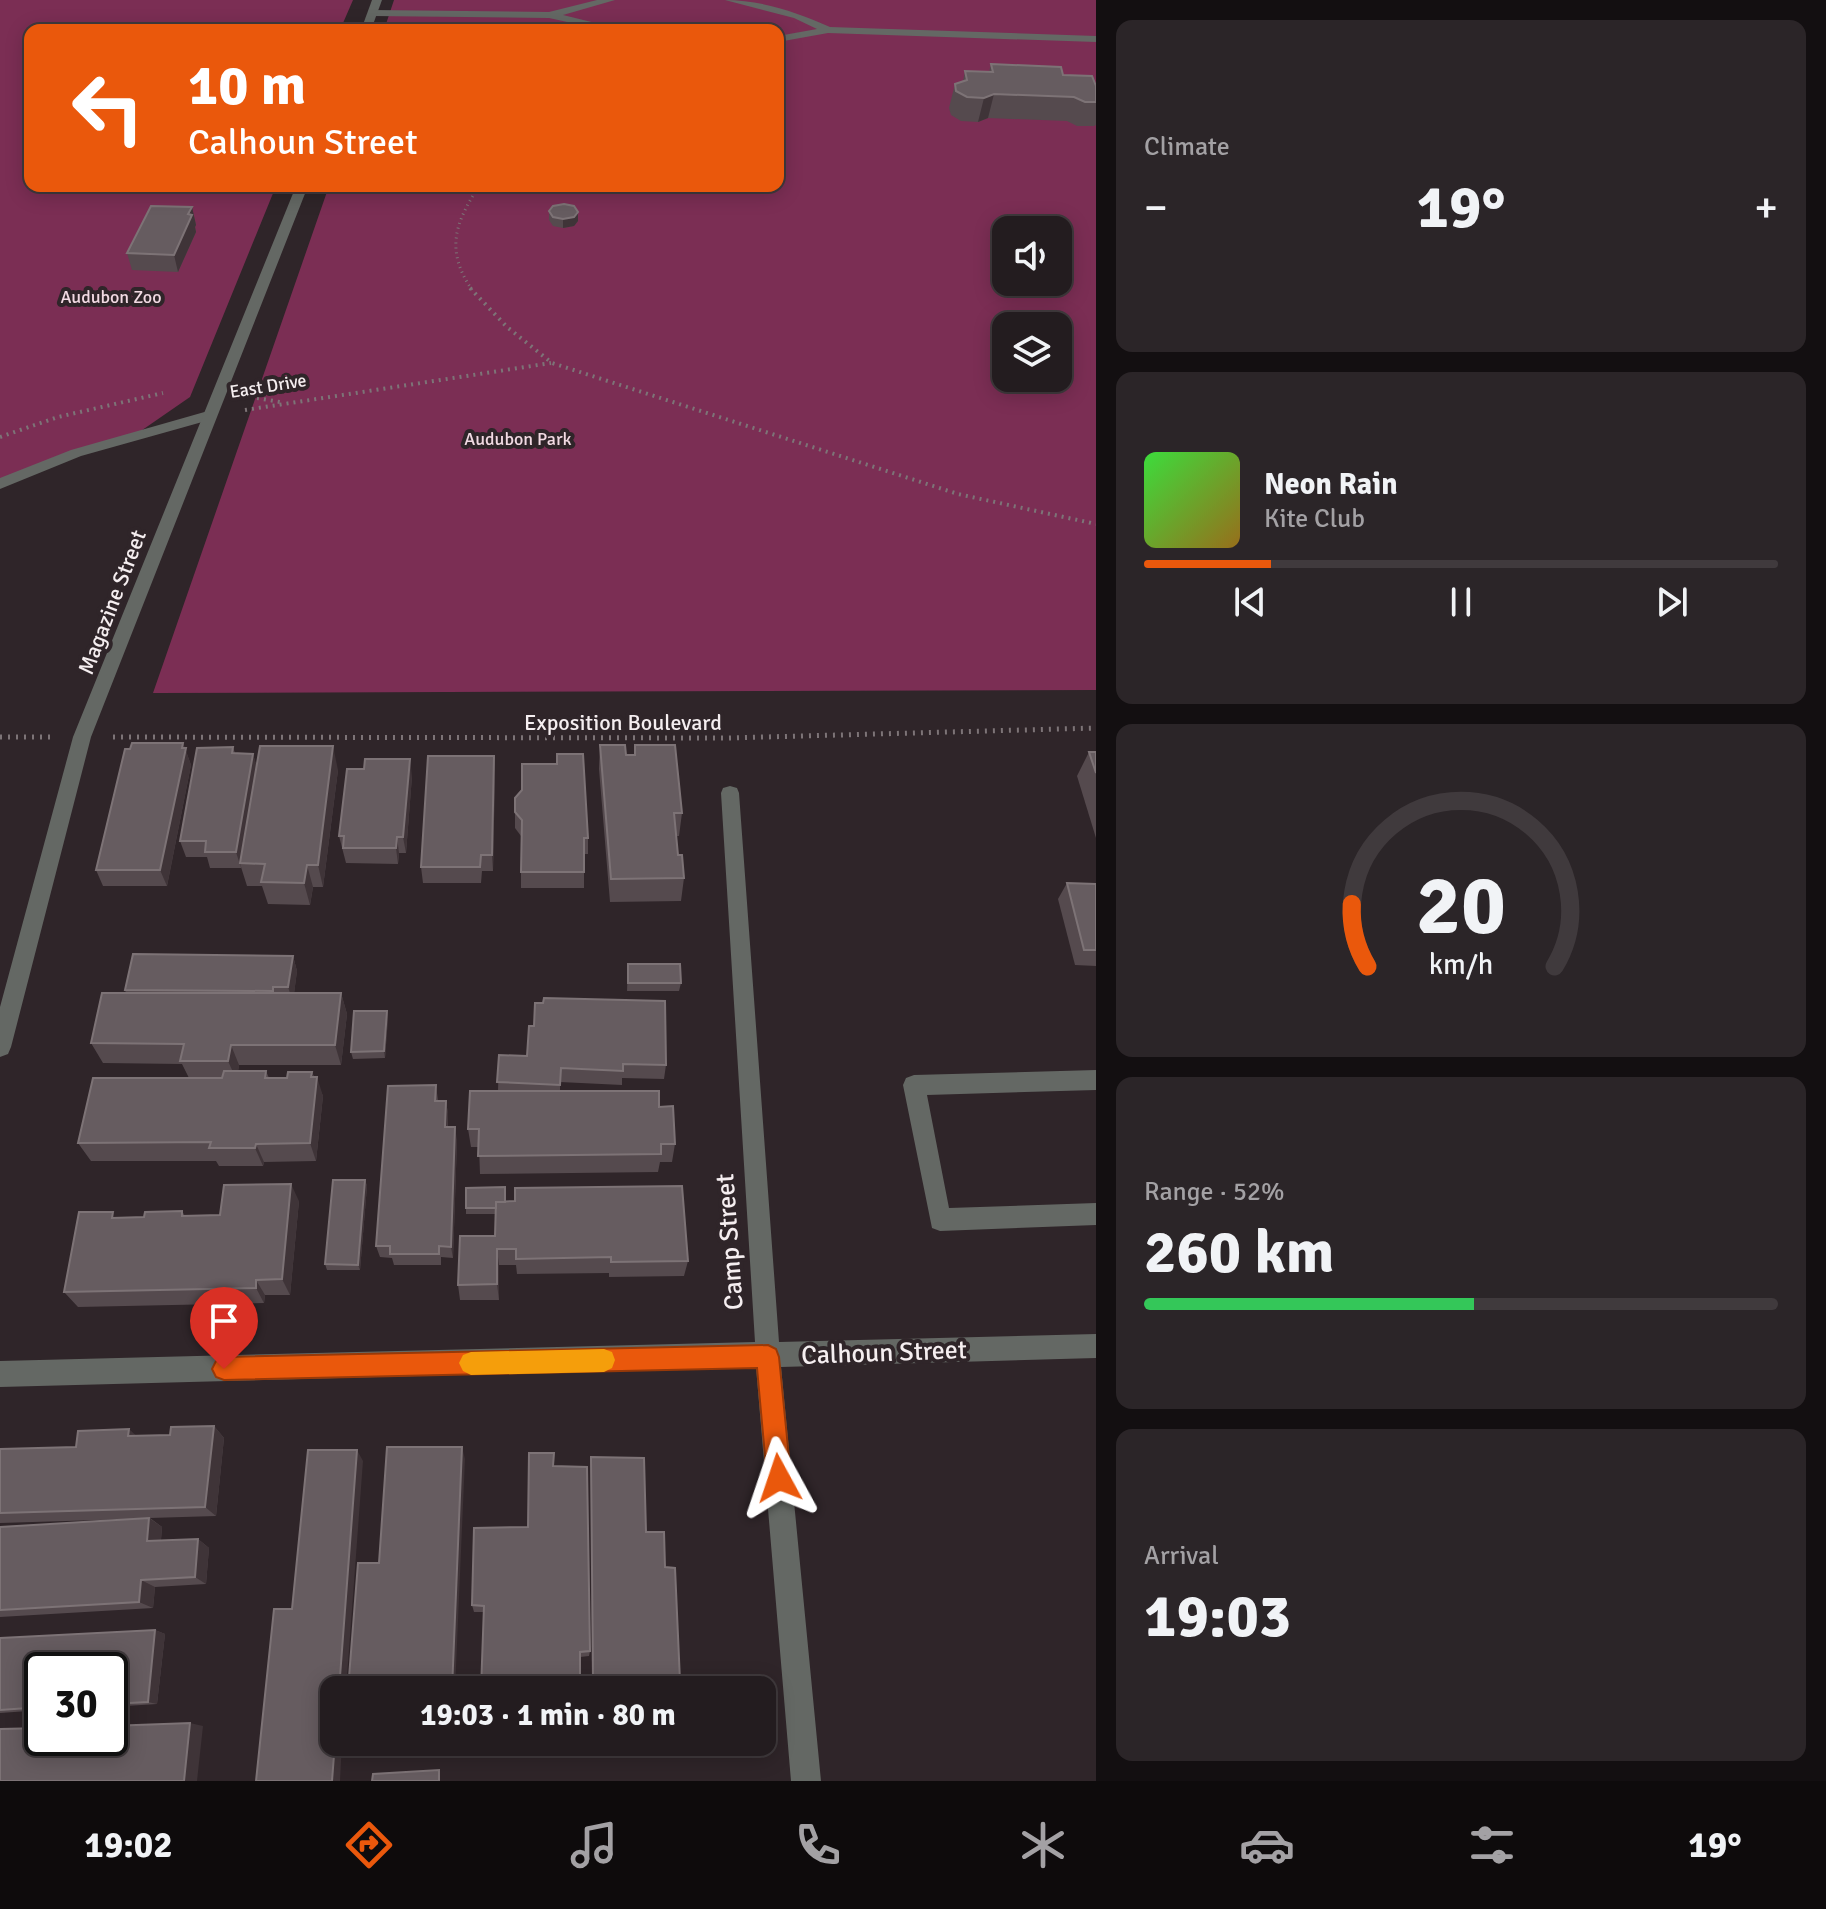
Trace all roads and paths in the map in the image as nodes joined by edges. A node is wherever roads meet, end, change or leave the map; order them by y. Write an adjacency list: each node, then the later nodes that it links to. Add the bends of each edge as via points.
1 (377, 0): 4 (street)
2 (610, 0): 5 (street)
3 (730, 0): 8 (street, via 798,16)
4 (373, 13): 5 (street); 6 (street)
5 (549, 15): 7 (street)
6 (368, 24)
7 (591, 24)
8 (828, 30): 9 (street); 10 (street)
9 (784, 38)
10 (1096, 39)
11 (300, 192): 17 (street, Magazine Street)
12 (474, 192): 13 (path, via 454,229 456,265 515,335)
13 (552, 363): 16 (path, East Drive); 20 (path, via 958,494)
14 (163, 393): 18 (path, via 58,417)
15 (257, 398): 16 (path)
16 (287, 403): 17 (path, East Drive)
17 (208, 416): 19 (street, East Drive, via 76,453); 26 (street, Magazine Street, via 82,737)
18 (0, 437)
19 (0, 484)
20 (1096, 524)
21 (1096, 728): 24 (path, Exposition Boulevard, via 728,738)
22 (0, 737): 23 (path)
23 (34, 737)
24 (150, 737)
25 (730, 793): 30 (street, Camp Street)
26 (0, 1047)
27 (1096, 1080): 28 (street, via 914,1085 940,1220)
28 (1096, 1214)
29 (1096, 1346): 30 (street, Calhoun Street)
30 (768, 1357): 31 (street, Calhoun Street); 32 (street, Camp Street)
31 (0, 1374)
32 (806, 1781)

